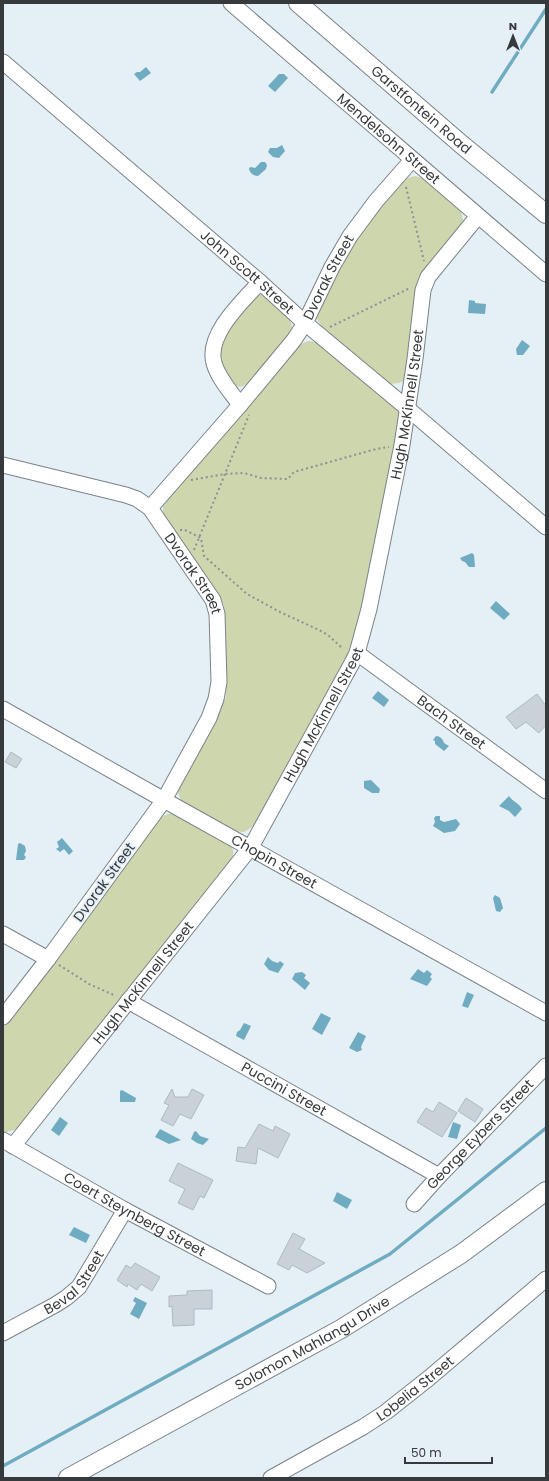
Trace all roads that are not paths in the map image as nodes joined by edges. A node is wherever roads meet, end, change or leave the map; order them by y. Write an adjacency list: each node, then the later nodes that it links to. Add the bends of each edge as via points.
1 (231, 3): 4 (street, Mendelsohn Street)
2 (298, 3): 5 (main road, Garstfontein Road)
3 (3, 62): 8 (street, John Scott Street)
4 (412, 160): 6 (street, Mendelsohn Street); 9 (street, Dvorak Street, via 350,236)
5 (546, 214)
6 (478, 216): 7 (street, Mendelsohn Street); 11 (street, Hugh McKinnell Street, via 426,281)
7 (546, 274)
8 (260, 282): 9 (street, John Scott Street); 10 (street, via 222,327 213,354 218,374)
9 (305, 323): 10 (street, Dvorak Street); 11 (street, John Scott Street)
10 (246, 408): 13 (street, Dvorak Street)
11 (407, 408): 14 (street, John Scott Street); 15 (street, Hugh McKinnell Street, via 369,609)
12 (3, 465): 13 (street, via 126,495)
13 (150, 508): 18 (street, Dvorak Street, via 213,600 218,614 216,699 209,718)
14 (546, 527)
15 (357, 653): 17 (street, Bach Street); 19 (street, Hugh McKinnell Street)
16 (3, 709): 18 (street, Chopin Street)
17 (546, 791)
18 (164, 800): 19 (street, Chopin Street); 21 (street, Dvorak Street)
19 (251, 847): 22 (street, Hugh McKinnell Street); 23 (street, Chopin Street)
20 (3, 934): 21 (street)
21 (48, 959): 24 (street, Dvorak Street)
22 (128, 1001): 26 (street, Hugh McKinnell Street); 27 (street, Puccini Street)
23 (546, 1013)
24 (3, 1017)
25 (546, 1066): 27 (street, George Eybers Street)
26 (8, 1143): 30 (street, Coert Steynberg Street)
27 (439, 1176): 29 (street, George Eybers Street)
28 (546, 1191): 34 (main road, Solomon Mahlangu Drive, via 461,1254 342,1329)
29 (414, 1204)
30 (125, 1210): 32 (street, Coert Steynberg Street); 33 (street, Beval Street, via 79,1287 55,1306)
31 (546, 1279): 35 (street, Lobelia Street, via 386,1412)
32 (268, 1286)
33 (3, 1333)
34 (68, 1478)
35 (271, 1478)

